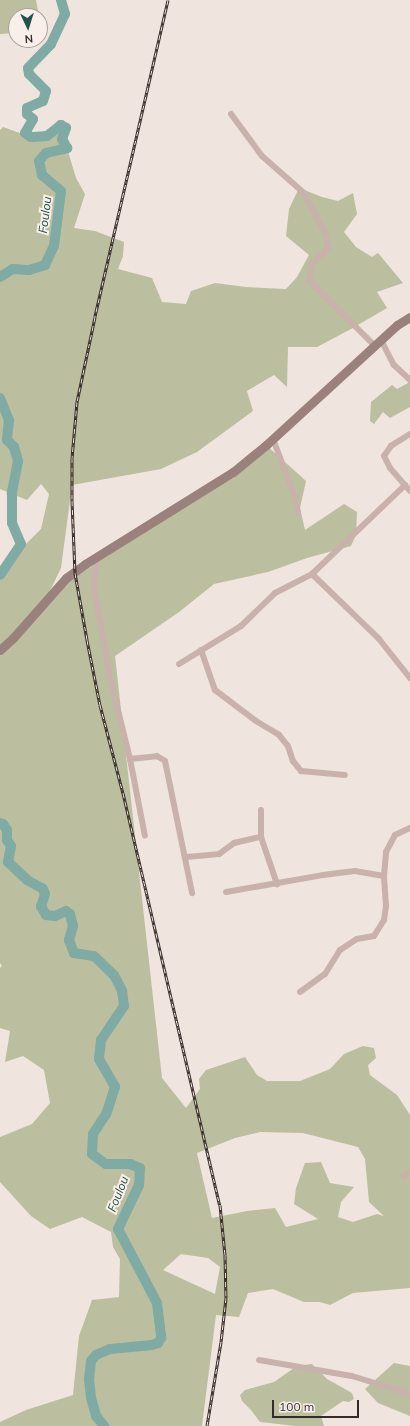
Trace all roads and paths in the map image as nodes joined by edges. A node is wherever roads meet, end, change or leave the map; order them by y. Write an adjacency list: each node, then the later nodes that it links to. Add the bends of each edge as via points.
1 (231, 114): 3 (street, via 262,156 304,194 326,235 328,249 312,263 310,281)
2 (410, 317): 3 (street)
3 (378, 343): 4 (street, via 394,365); 6 (street)
4 (410, 380)
5 (410, 434): 7 (street, via 391,446 384,456 390,468)
6 (273, 439): 9 (street, via 295,497); 10 (street, via 233,472)
7 (405, 485): 8 (street); 11 (street)
8 (410, 491)
9 (298, 513)
10 (98, 557): 12 (street, via 66,578); 16 (street, via 94,588 110,678)
11 (312, 574): 13 (street, via 275,593 241,626); 15 (street, via 379,639)
12 (0, 650)
13 (201, 650): 14 (street); 17 (street, via 215,690 279,736 288,746 300,771)
14 (179, 664)
15 (410, 678)
16 (130, 759): 20 (street); 22 (street, via 157,756 165,761)
17 (345, 775)
18 (260, 810): 21 (street)
19 (410, 828): 23 (street, via 396,835 386,852)
20 (145, 836)
21 (261, 837): 22 (street, via 234,843 219,854); 24 (street)
22 (186, 857): 26 (street)
23 (384, 876): 24 (street, via 355,871); 27 (street, via 384,920 374,936 357,939 340,950 325,974)
24 (277, 884): 25 (street)
25 (226, 892)
26 (192, 893)
27 (300, 992)
28 (259, 1360): 29 (street, via 352,1376)
29 (410, 1394)

